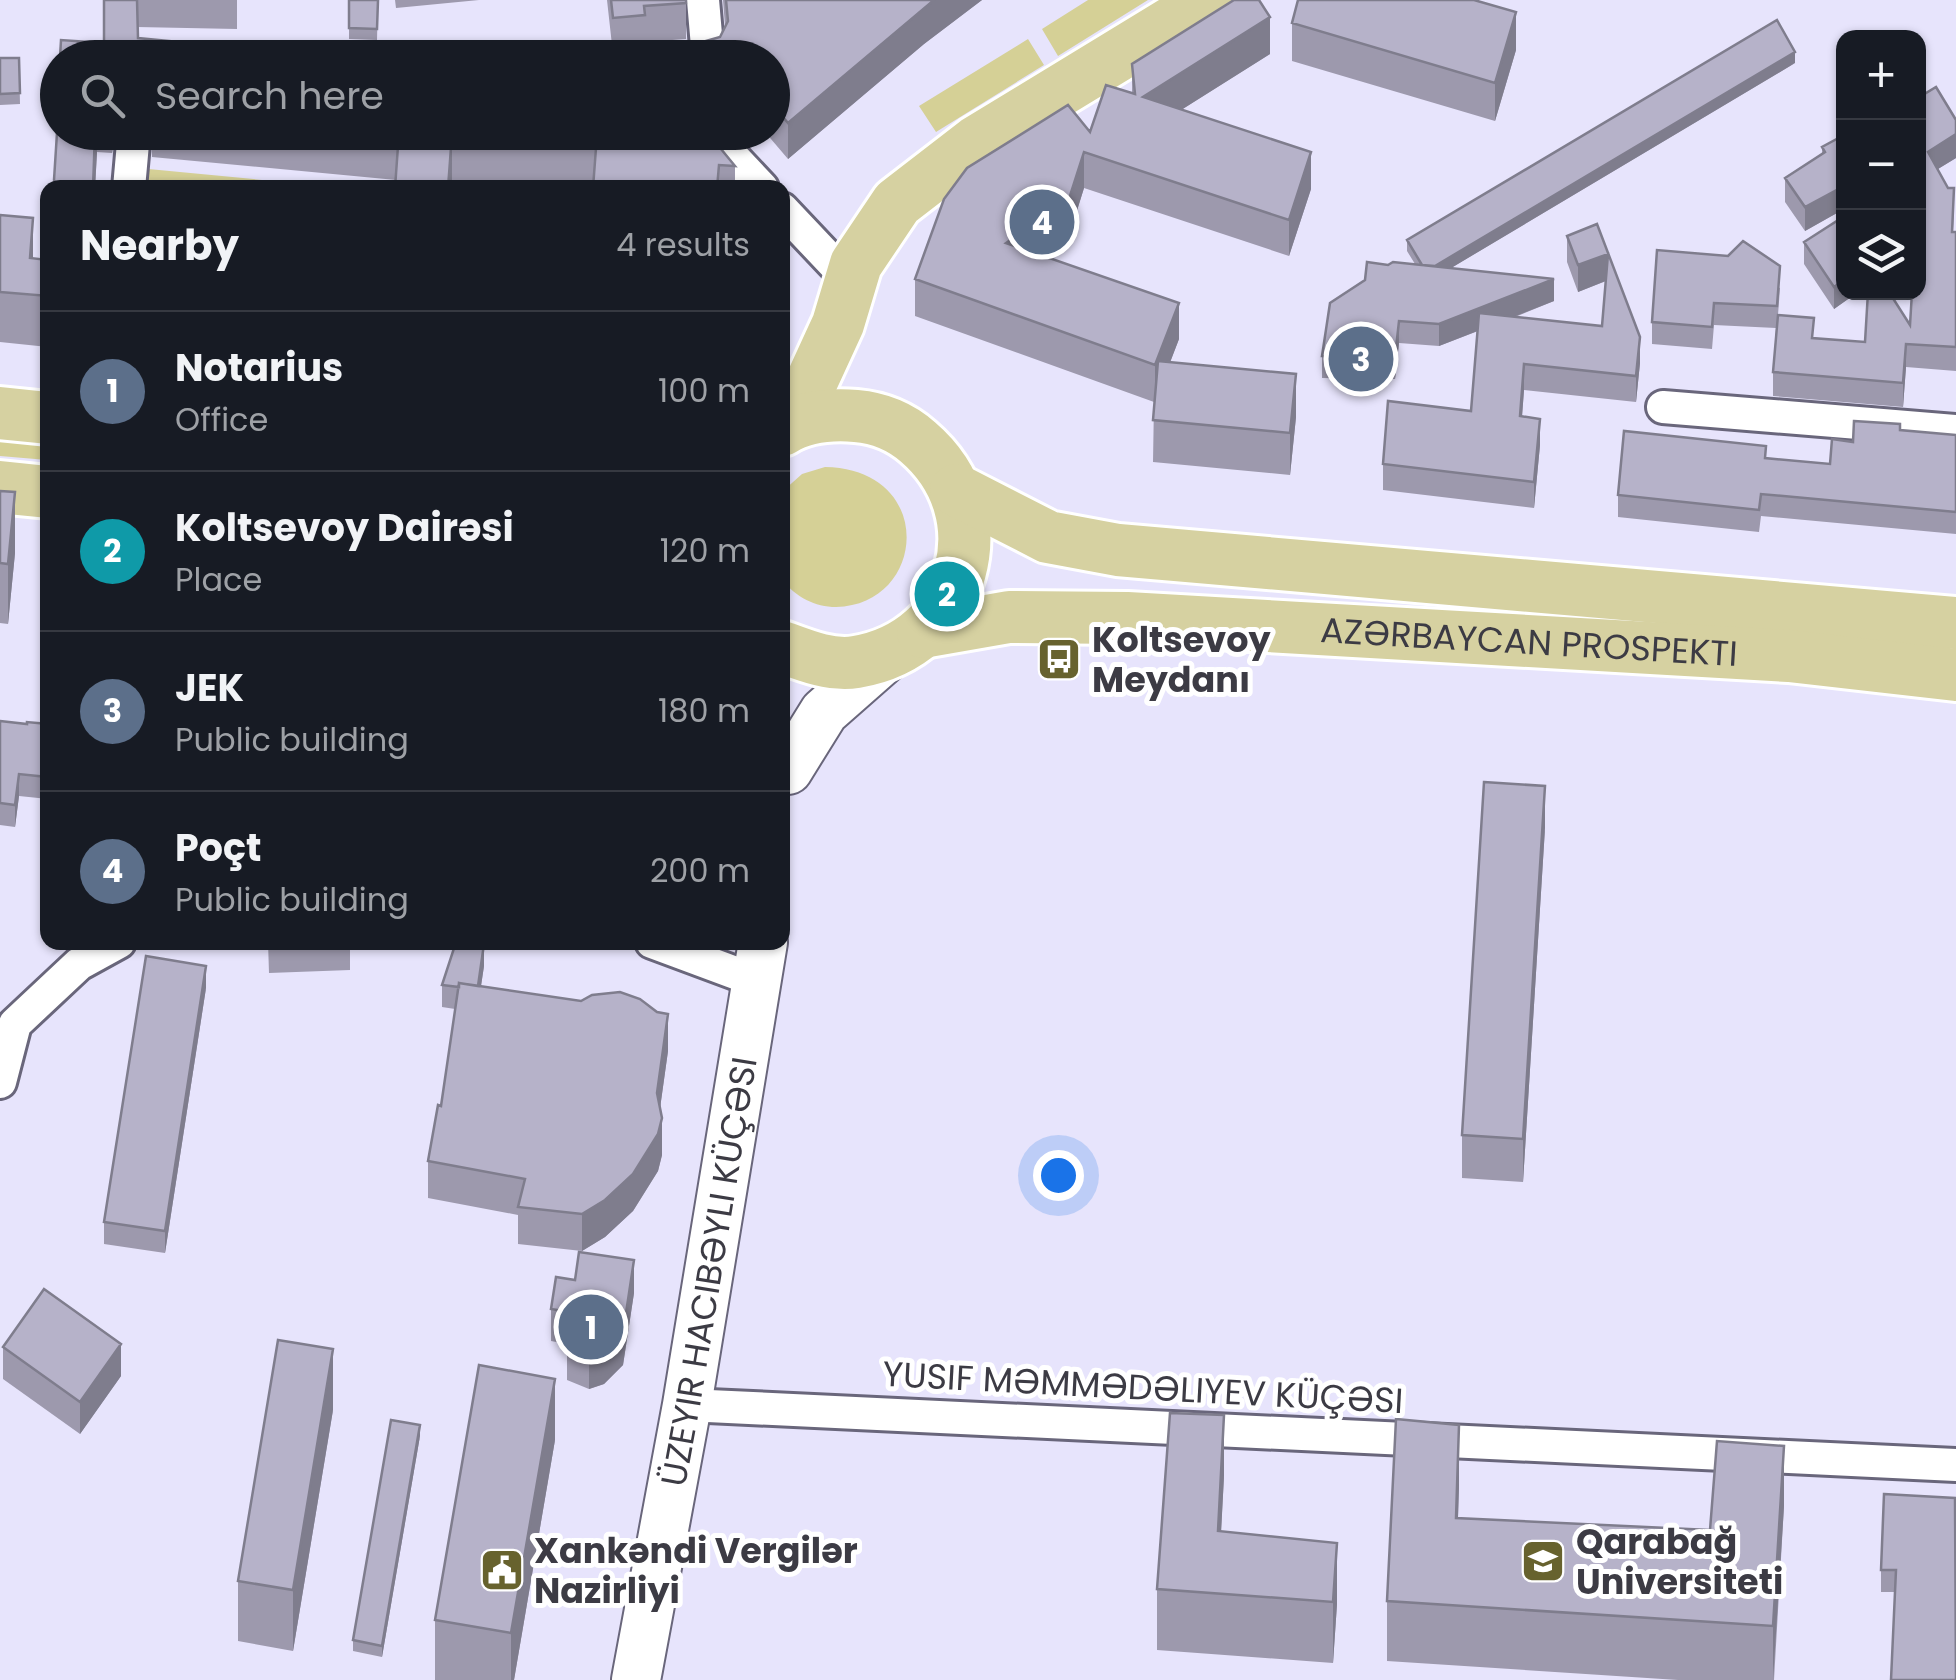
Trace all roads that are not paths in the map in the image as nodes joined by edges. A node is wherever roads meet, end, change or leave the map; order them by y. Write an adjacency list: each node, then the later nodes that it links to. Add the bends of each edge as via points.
1 (703, 0): 3 (street)
2 (1209, 0): 9 (main road, via 976,142 897,203 864,248)
3 (706, 40)
4 (132, 150): 6 (street)
5 (728, 150): 7 (street)
6 (129, 180)
7 (755, 180)
8 (790, 222): 9 (street)
9 (845, 303): 13 (main road); 14 (main road)
10 (1663, 407): 16 (street)
11 (0, 413): 12 (main road)
12 (40, 417)
13 (870, 417): 15 (main road, via 831,414); 18 (main road, via 906,432 936,457)
14 (790, 421)
15 (790, 426)
16 (1956, 432)
17 (0, 487): 19 (main road)
18 (956, 490): 20 (main road, AZƏRBAYCAN PROSPEKTI, via 1048,537 1118,550); 22 (main road, via 965,528 963,566 948,602)
19 (40, 491)
20 (1860, 613): 21 (main road, AZƏRBAYCAN PROSPEKTI); 24 (main road)
21 (1956, 623)
22 (907, 642): 23 (main road, AZƏRBAYCAN PROSPEKTI, via 854,662 816,660); 24 (main road, AZƏRBAYCAN PROSPEKTI, via 1010,617 1127,618); 26 (main road, via 824,712)
23 (790, 650)
24 (1856, 665): 25 (main road, AZƏRBAYCAN PROSPEKTI)
25 (1956, 674)
26 (790, 764)
27 (105, 950): 30 (street, via 79,964 15,1024)
28 (695, 950): 29 (street)
29 (760, 962): 31 (main road)
30 (0, 1082)
31 (687, 1405): 32 (street, YUSIF MƏMMƏDƏLIYEV KÜÇƏSI); 33 (main road)
32 (1956, 1465)
33 (636, 1680)

